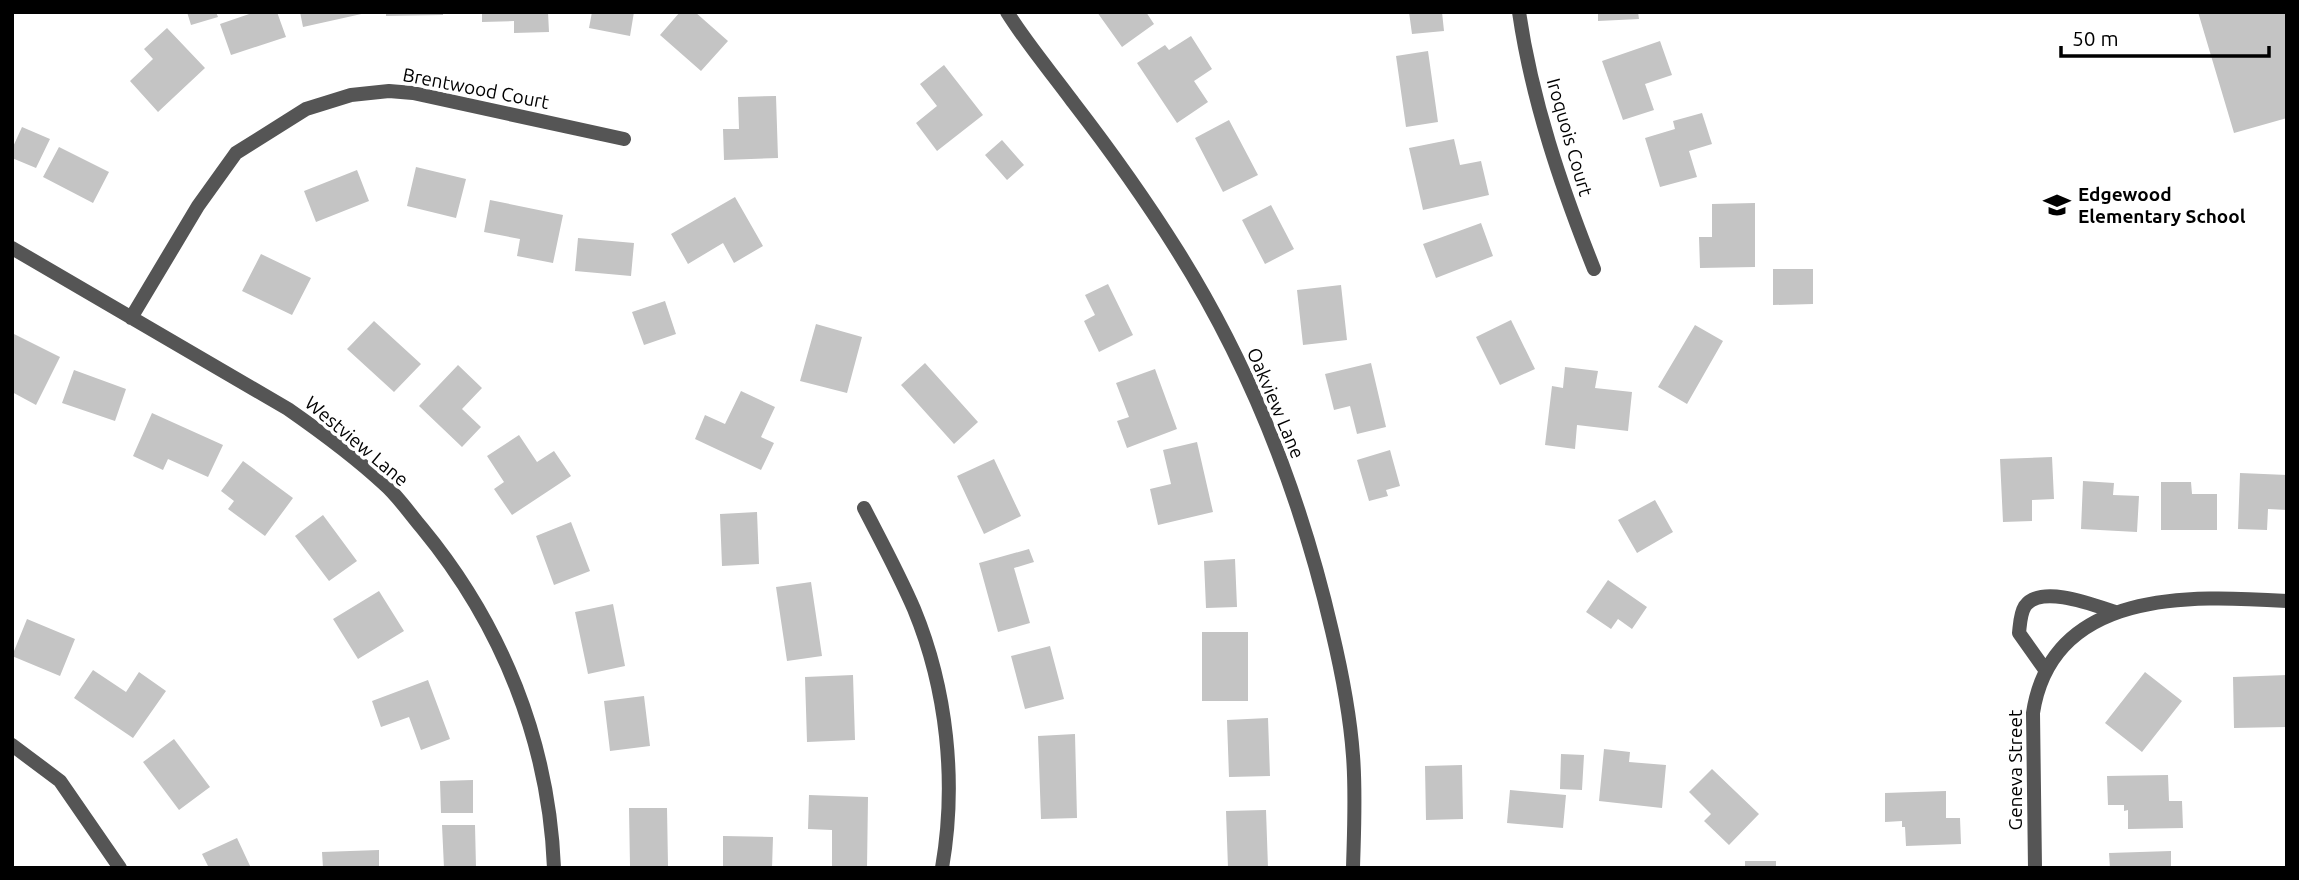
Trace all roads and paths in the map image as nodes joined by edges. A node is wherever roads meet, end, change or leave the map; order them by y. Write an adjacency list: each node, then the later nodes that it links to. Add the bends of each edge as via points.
1 (1007, 12): 15 (street, Oakview Lane, via 1121,164 1177,250 1224,332 1283,466 1324,597 1346,690 1355,801)
2 (1519, 12): 5 (street, Iroquois Court, via 1551,152)
3 (624, 139): 6 (street, Brentwood Court, via 413,93 351,95 306,109 236,153 198,206)
4 (12, 248): 6 (street, Westview Lane)
5 (1594, 270)
6 (131, 318): 13 (street, Westview Lane, via 325,435 387,485 443,554 502,651 525,706 548,804)
7 (864, 508): 14 (street, via 915,612 938,688 949,784 949,828)
8 (2287, 601): 9 (street, via 2158,601)
9 (2115, 612): 10 (street, Geneva Street, via 2069,639); 10 (street, via 2058,596 2038,597 2026,605 2019,634)
10 (2046, 671): 16 (street, Geneva Street, via 2036,691 2033,713)
11 (12, 745): 12 (street, via 60,781)
12 (120, 868)
13 (554, 868)
14 (942, 868)
15 (1353, 868)
16 (2035, 868)

